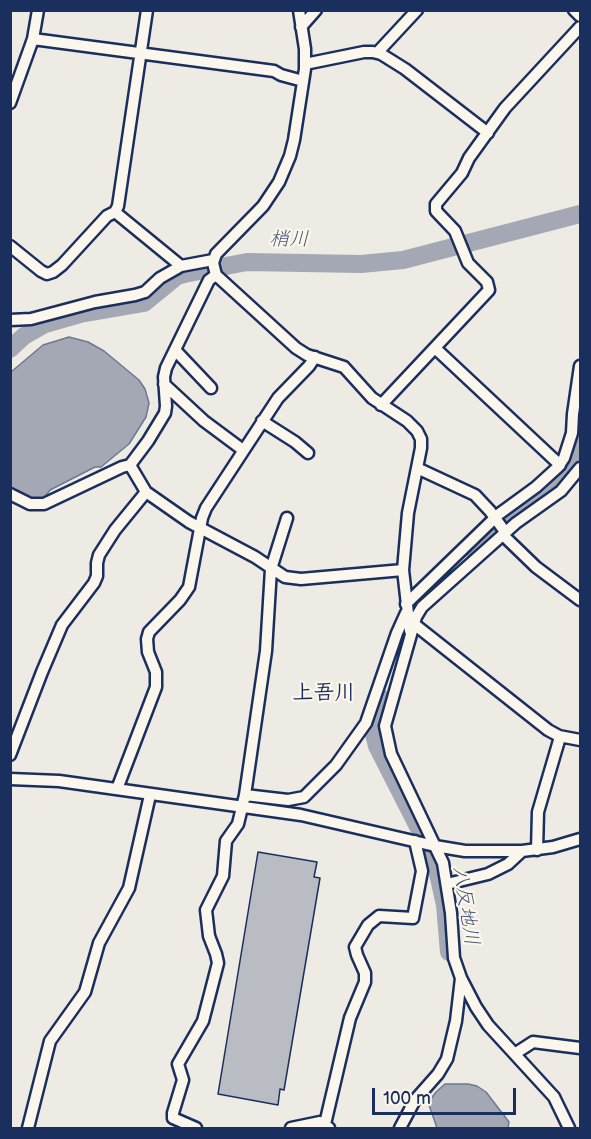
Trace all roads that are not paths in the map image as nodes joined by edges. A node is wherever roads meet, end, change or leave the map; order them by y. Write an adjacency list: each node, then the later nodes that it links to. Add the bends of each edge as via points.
1 (38, 10): 10 (street)
2 (147, 10): 12 (street)
3 (299, 10): 8 (street)
4 (316, 10): 8 (street)
5 (417, 10): 11 (street)
6 (574, 10): 7 (street)
7 (580, 16)
8 (301, 27): 13 (street)
9 (580, 27): 16 (street, via 506,108)
10 (33, 39): 12 (street); 15 (street)
11 (377, 53): 13 (street, via 363,52); 16 (street, via 405,69)
12 (140, 54): 14 (street, via 274,71); 17 (street)
13 (305, 64): 14 (street)
14 (303, 81): 19 (street, via 294,140 279,182 263,206)
15 (10, 103)
16 (488, 134): 23 (street, via 436,204 436,211 455,231 468,263 487,282 489,290)
17 (116, 212): 18 (street, via 106,216 53,272 41,272); 20 (street)
18 (10, 246)
19 (213, 261): 20 (street); 21 (street)
20 (181, 266): 22 (street, via 145,292 31,319)
21 (216, 275): 24 (street); 25 (street, via 296,348)
22 (10, 320)
23 (435, 348): 29 (street); 34 (street)
24 (175, 350): 27 (street, via 166,368); 28 (street)
25 (315, 357): 29 (street, via 344,367); 30 (street)
26 (580, 366): 34 (street, via 572,432)
27 (164, 384): 31 (street); 33 (street, via 165,413)
28 (211, 388)
29 (381, 405): 35 (street, via 417,431 421,439)
30 (262, 421): 31 (street); 32 (street)
31 (243, 450): 41 (street, via 206,508)
32 (308, 453)
33 (130, 465): 37 (street); 38 (street, via 44,504 30,504)
34 (560, 465): 40 (street)
35 (417, 468): 40 (street, via 475,495); 44 (street, via 408,513)
36 (580, 468): 42 (street, via 561,491)
37 (146, 492): 41 (street); 51 (street, via 99,555 94,583 62,626)
38 (10, 494)
39 (287, 518): 43 (street)
40 (494, 518): 42 (street); 46 (street)
41 (200, 528): 43 (street); 53 (street, via 189,587 149,632 146,646 156,672 156,687)
42 (505, 533): 45 (street, via 536,567); 47 (street, via 422,607)
43 (271, 569): 44 (street, via 301,579); 55 (street, via 266,651)
44 (404, 570): 46 (street)
45 (580, 600)
46 (407, 608): 48 (street); 55 (street, via 366,723 336,765 304,797)
47 (414, 624): 48 (street); 49 (street)
48 (411, 638): 58 (street, via 385,732 391,754)
49 (560, 737): 50 (street); 59 (street, via 538,812)
50 (580, 740)
51 (10, 755)
52 (10, 779): 53 (street)
53 (117, 789): 54 (street)
54 (150, 795): 55 (street); 66 (street, via 129,888 99,944 85,992 50,1041)
55 (244, 800): 57 (street); 67 (street, via 238,824 226,841 223,876 206,910 218,963 203,1021 178,1065 183,1080 173,1118)
56 (580, 839): 59 (street)
57 (415, 841): 58 (street); 65 (street, via 422,871 413,918 379,916 368,925 355,947 365,982 351,1018)
58 (435, 846): 60 (street, via 484,852); 61 (street)
59 (537, 850): 60 (street)
60 (522, 851): 61 (street, via 488,874)
61 (447, 884): 62 (street, via 454,958)
62 (461, 978): 64 (street, via 488,1025); 69 (street, via 447,1059 415,1100)
63 (580, 1048): 64 (street, via 533,1042)
64 (516, 1053): 70 (street, via 554,1097)
65 (327, 1126): 68 (street, via 320,1122)
66 (28, 1128)
67 (196, 1128)
68 (291, 1128)
69 (400, 1128)
70 (569, 1128)

